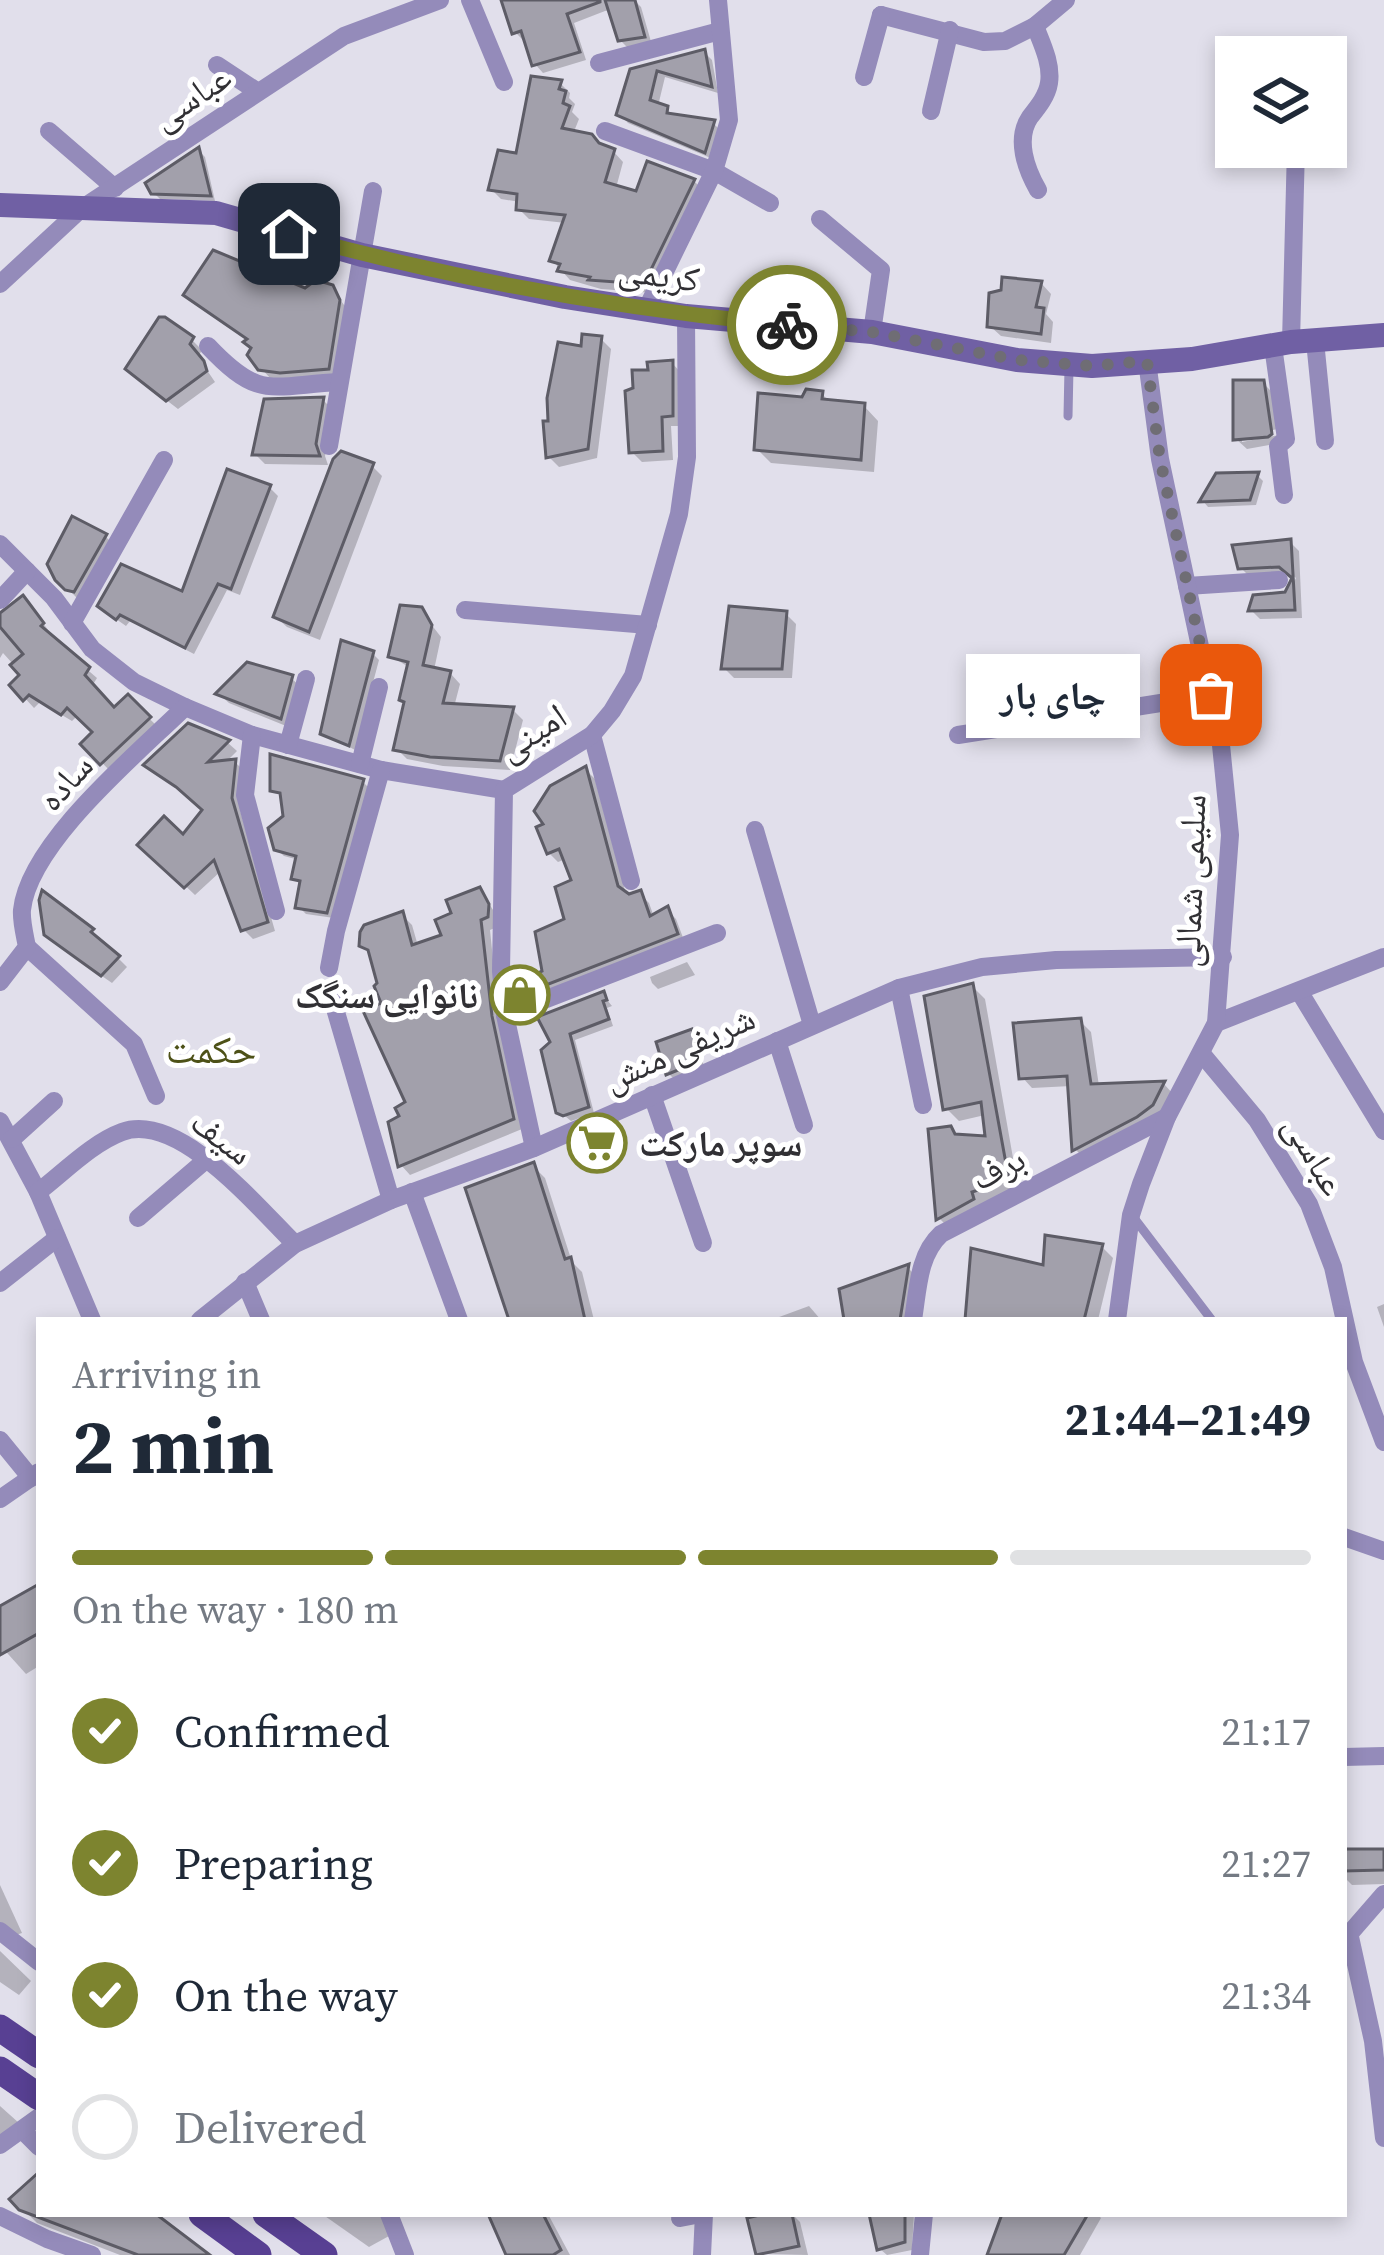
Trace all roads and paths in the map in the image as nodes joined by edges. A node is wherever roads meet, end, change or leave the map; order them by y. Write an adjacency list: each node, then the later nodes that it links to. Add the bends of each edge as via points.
1 (391, 0): 7 (street)
2 (440, 0): 7 (street, عباسی)
3 (470, 0): 14 (street)
4 (718, 0): 10 (street)
5 (1066, 0): 8 (street)
6 (879, 8): 9 (street); 13 (street)
7 (411, 13): 15 (street, عباسی, via 344,36)
8 (1035, 26): 9 (street, via 984,42); 23 (street, via 1049,86 1025,123 1022,148)
9 (950, 30): 16 (street)
10 (720, 31): 11 (street); 20 (street, via 730,119)
11 (599, 63)
12 (217, 65): 15 (street)
13 (864, 77)
14 (504, 82)
15 (258, 92): 21 (street, عباسی)
16 (931, 111)
17 (50, 131): 21 (street)
18 (605, 131): 20 (street)
19 (1296, 168): 34 (street)
20 (714, 171): 24 (street); 30 (street)
21 (115, 188): 26 (street, عباسی)
22 (374, 190): 28 (street)
23 (1038, 190)
24 (770, 203)
25 (0, 205): 26 (main road, کریمی)
26 (81, 209): 28 (main road, کریمی, via 216,213); 29 (street, عباسی)
27 (820, 219): 32 (street, via 881,270)
28 (362, 254): 30 (main road, کریمی); 38 (street)
29 (0, 284)
30 (647, 308): 31 (main road, کریمی)
31 (686, 316): 32 (main road, کریمی); 51 (street, امینی, via 688,457)
32 (872, 332): 37 (main road, کریمی)
33 (1384, 334): 34 (main road, کریمی)
34 (1293, 343): 36 (main road, کریمی); 40 (street); 43 (street, via 1286,439 1278,446)
35 (208, 346): 38 (street, via 253,385)
36 (1147, 361): 37 (main road, کریمی); 47 (street, سلیمی شمالی)
37 (1070, 364): 39 (lane)
38 (338, 382): 41 (street)
39 (1068, 416)
40 (1325, 441)
41 (328, 446)
42 (164, 460): 50 (street)
43 (1284, 495)
44 (0, 544): 45 (street)
45 (27, 572): 48 (street); 50 (street)
46 (1279, 580): 47 (street)
47 (1186, 586): 54 (street, سلیمی شمالی)
48 (0, 600)
49 (465, 610): 51 (street)
50 (72, 622): 55 (street, via 112,667)
51 (648, 626): 57 (street, امینی, via 633,676)
52 (305, 679): 59 (street)
53 (379, 687): 60 (street)
54 (1211, 695): 58 (street); 68 (street, سلیمی شمالی, via 1230,835)
55 (184, 707): 56 (street); 67 (street, ساده, via 50,848 22,911)
56 (252, 735): 59 (street); 65 (street, via 245,795)
57 (592, 735): 62 (street, امینی); 64 (street)
58 (958, 735)
59 (289, 745): 60 (street)
60 (360, 764): 61 (street)
61 (381, 770): 62 (street); 70 (street)
62 (504, 790): 75 (street, امینی)
63 (754, 830): 77 (street)
64 (632, 881)
65 (276, 910)
66 (717, 933): 75 (street)
67 (27, 947): 71 (street); 81 (street, via 134,1044)
68 (1223, 957): 72 (street, شریفی منش, via 1000,965); 76 (street, سلیمی شمالی)
69 (1384, 957): 73 (street)
70 (329, 968)
71 (0, 982)
72 (899, 988): 77 (street, شریفی منش); 83 (street)
73 (1299, 991): 76 (street); 87 (street)
74 (331, 995): 93 (street)
75 (505, 1015): 89 (street, امینی)
76 (1216, 1023): 79 (street, سلیمی شمالی)
77 (812, 1025): 78 (street, شریفی منش)
78 (777, 1041): 80 (street, شریفی منش); 86 (street)
79 (1202, 1054): 84 (street, سلیمی شمالی); 101 (street, عباسی, via 1257,1120 1310,1204)
80 (652, 1095): 89 (street, شریفی منش); 97 (street)
81 (156, 1096)
82 (55, 1101): 88 (street)
83 (923, 1105)
84 (1167, 1117): 94 (street, سلیمی شمالی); 106 (street, برف, via 941,1234 928,1245)
85 (0, 1120): 88 (street)
86 (804, 1125)
87 (1384, 1131)
88 (12, 1139): 91 (street)
89 (534, 1148): 92 (street, شریفی منش)
90 (207, 1159): 91 (street, سیف, via 156,1130 125,1130); 95 (street); 98 (street, سیف)
91 (38, 1192): 96 (street)
92 (412, 1192): 93 (street, شریفی منش); 105 (street)
93 (391, 1200): 98 (street, شریفی منش)
94 (1132, 1215): 107 (street, سلیمی شمالی); 108 (lane)
95 (138, 1218)
96 (57, 1238): 100 (street); 102 (street)
97 (703, 1243)
98 (295, 1244): 99 (street, شریفی منش)
99 (245, 1282): 103 (street, شریفی منش); 104 (street)
100 (0, 1283)
101 (1342, 1304): 109 (street); 110 (street, عباسی)
102 (91, 1317)
103 (204, 1317)
104 (260, 1317)
105 (459, 1317)
106 (914, 1317)
107 (1117, 1317)
108 (1208, 1317)
109 (1330, 1317)
110 (1345, 1317)
111 (1347, 1329): 113 (street, عباسی)
112 (0, 1441): 114 (street)
113 (1384, 1442)
114 (35, 1475): 115 (street)
115 (0, 1499)
116 (1347, 1538): 117 (street)
117 (1384, 1551)
118 (1384, 1756): 119 (street)
119 (1347, 1757)
120 (1384, 1894): 122 (street)
121 (0, 1931): 123 (street)
122 (1347, 1938): 130 (street, via 1373,2041)
123 (36, 1960)
124 (0, 2028): 125 (main road)
125 (36, 2053)
126 (0, 2070): 127 (main road)
127 (36, 2095)
128 (36, 2119): 129 (street)
129 (22, 2130): 131 (street); 132 (street)
130 (1384, 2138)
131 (36, 2144)
132 (0, 2145)
133 (206, 2217): 143 (main road)
134 (270, 2217): 144 (main road)
135 (389, 2217): 145 (street)
136 (686, 2217): 139 (street)
137 (702, 2217): 146 (street)
138 (924, 2217): 147 (street)
139 (680, 2218)
140 (2, 2219): 141 (street)
141 (47, 2247): 142 (street)
142 (92, 2255)
143 (258, 2255)
144 (324, 2255)
145 (405, 2255)
146 (701, 2255)
147 (920, 2255)

